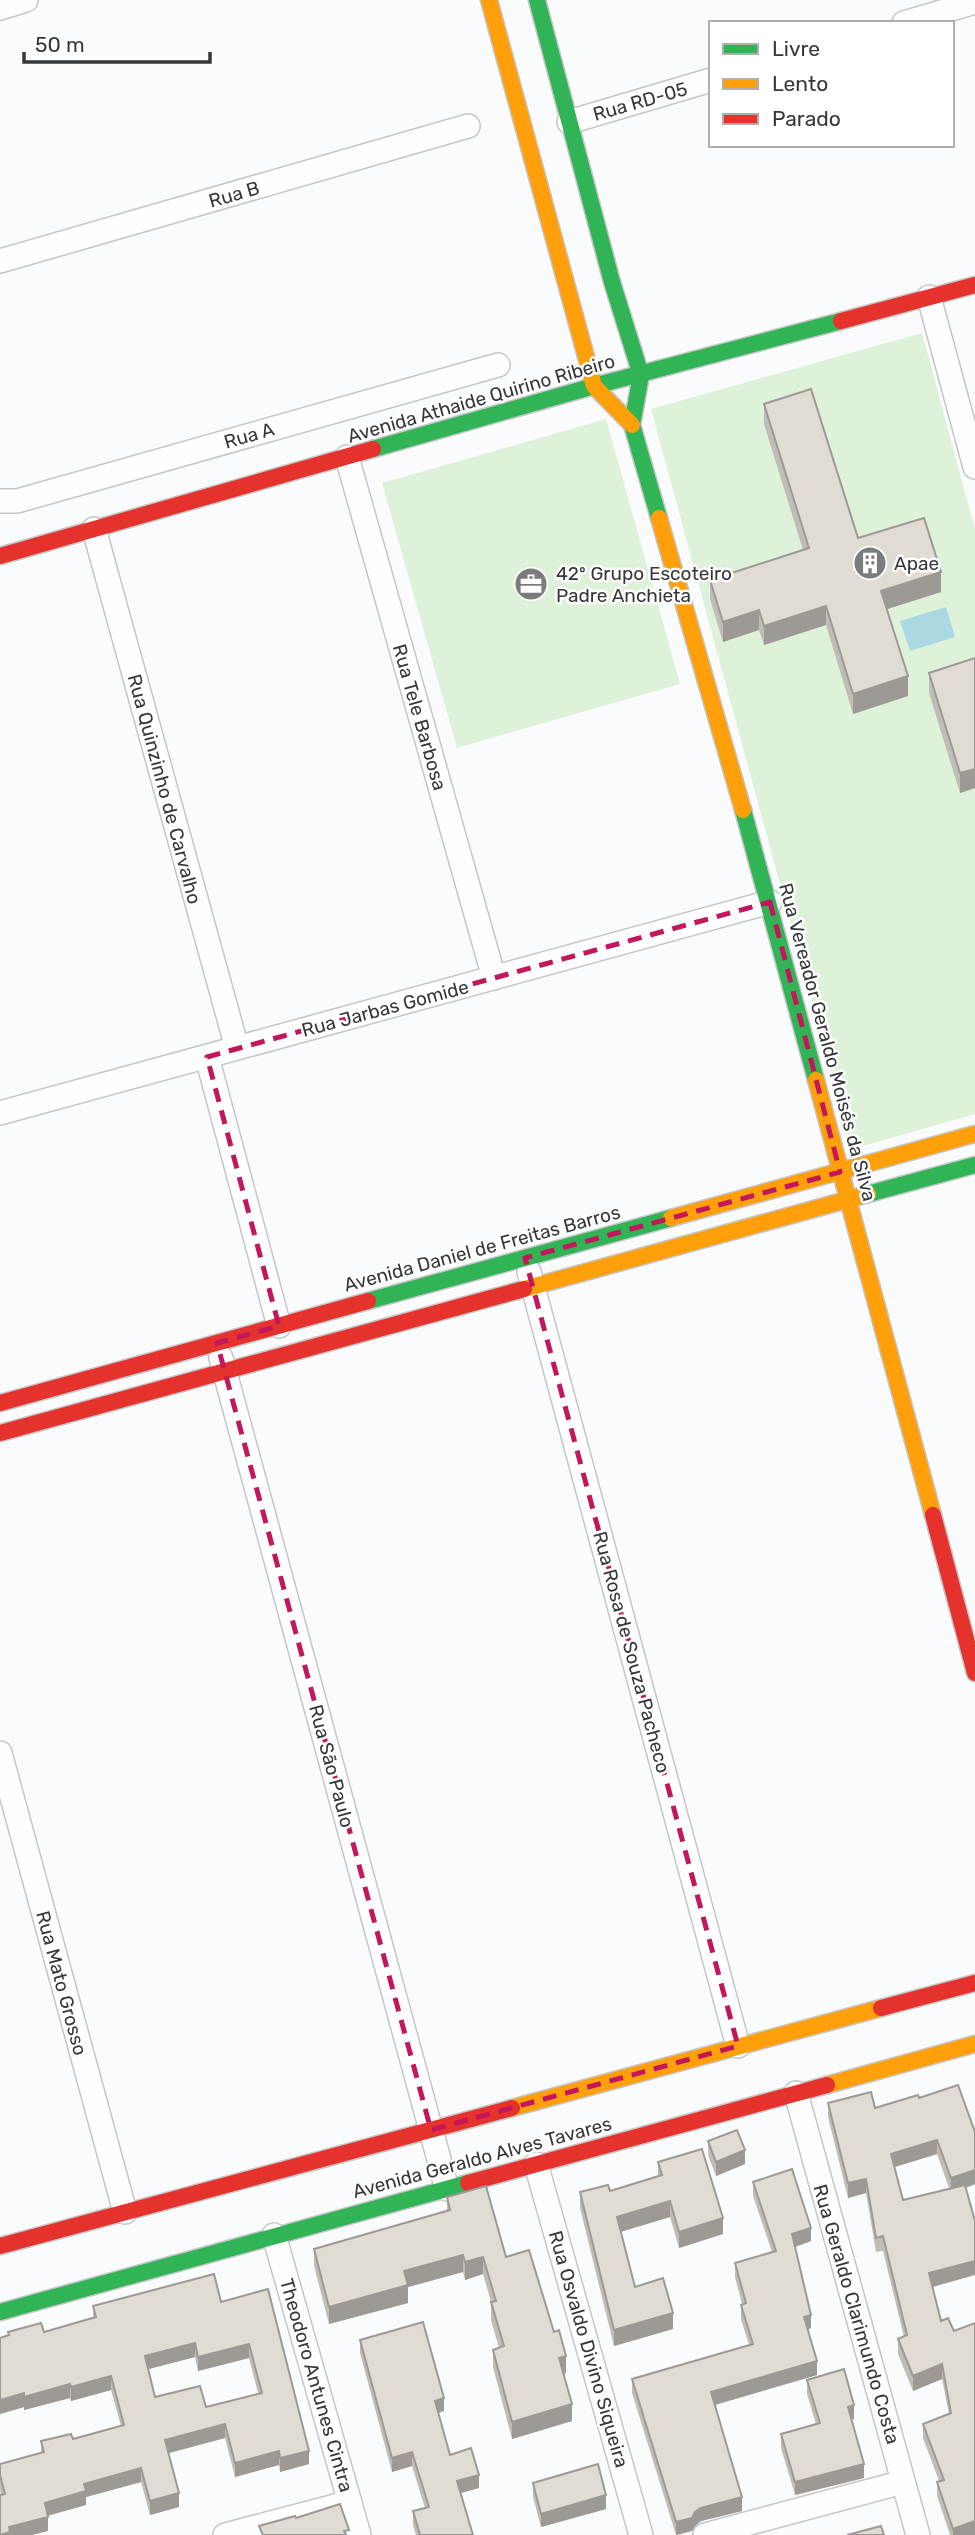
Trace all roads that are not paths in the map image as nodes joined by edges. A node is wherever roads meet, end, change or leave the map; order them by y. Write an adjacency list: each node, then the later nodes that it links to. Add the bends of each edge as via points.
1 (26, 0): 5 (street)
2 (489, 0): 14 (street)
3 (537, 0): 8 (street)
4 (975, 2): 6 (street)
5 (0, 8)
6 (911, 21)
7 (709, 81): 8 (street, Rua RD-05)
8 (569, 122): 13 (street)
9 (468, 126): 10 (street, Rua B)
10 (0, 261)
11 (975, 285): 12 (street, Avenida Athaide Quirino Ribeiro)
12 (929, 297): 16 (street, Avenida Athaide Quirino Ribeiro); 20 (street)
13 (621, 312): 14 (street); 16 (street)
14 (579, 326): 17 (street)
15 (498, 365): 21 (street, Rua A, via 17,501)
16 (641, 375): 17 (street, Avenida Athaide Quirino Ribeiro); 18 (street, Rua Vereador Geraldo Moisés da Silva)
17 (594, 386): 18 (street, Rua Vereador Geraldo Moisés da Silva); 19 (street, Avenida Athaide Quirino Ribeiro)
18 (632, 425): 24 (street, Rua Vereador Geraldo Moisés da Silva)
19 (347, 457): 22 (street, Avenida Athaide Quirino Ribeiro); 25 (street, Rua Tele Barbosa)
20 (975, 467)
21 (0, 501)
22 (94, 529): 23 (street, Avenida Athaide Quirino Ribeiro); 26 (street, Rua Quinzinho de Carvalho)
23 (0, 556)
24 (770, 902): 25 (street, Rua Jarbas Gomide); 31 (street, Rua Vereador Geraldo Moisés da Silva)
25 (494, 978): 26 (street, Rua Jarbas Gomide)
26 (237, 1048): 27 (street, Rua Jarbas Gomide)
27 (207, 1057): 28 (street, Rua Jarbas Gomide); 35 (street)
28 (0, 1113)
29 (975, 1135): 31 (street, Avenida Daniel de Freitas Barros)
30 (975, 1165): 32 (street)
31 (840, 1172): 32 (street, Rua Vereador Geraldo Moisés da Silva); 33 (street, Avenida Daniel de Freitas Barros)
32 (847, 1200): 34 (street); 40 (street, Rua Vereador Geraldo Moisés da Silva)
33 (525, 1258): 34 (street, Rua Rosa de Souza Pacheco); 35 (street, Avenida Daniel de Freitas Barros)
34 (533, 1286): 37 (street); 44 (street, Rua Rosa de Souza Pacheco)
35 (279, 1326): 36 (street, Avenida Daniel de Freitas Barros)
36 (217, 1343): 37 (street, Rua São Paulo); 38 (street, Avenida Daniel de Freitas Barros)
37 (224, 1371): 39 (street); 46 (street, Rua São Paulo)
38 (0, 1403)
39 (0, 1433)
40 (975, 1673)
41 (0, 1753): 49 (street, Rua Mato Grosso)
42 (975, 1983): 44 (street, Avenida Geraldo Alves Tavares)
43 (975, 2045): 45 (street, Avenida Geraldo Alves Tavares)
44 (738, 2046): 46 (street, Avenida Geraldo Alves Tavares)
45 (796, 2093): 47 (street, Avenida Geraldo Alves Tavares); 53 (street, Rua Geraldo Clarimundo Costa)
46 (431, 2130): 48 (street, Rua São Paulo); 49 (street, Avenida Geraldo Alves Tavares)
47 (536, 2164): 48 (street, Avenida Geraldo Alves Tavares); 57 (street, Rua Osvaldo Divino Siqueira)
48 (447, 2189): 50 (street, Avenida Geraldo Alves Tavares)
49 (125, 2212): 51 (street, Avenida Geraldo Alves Tavares)
50 (274, 2235): 52 (street, Avenida Geraldo Alves Tavares); 54 (street, Theodoro Antunes Cintra)
51 (0, 2246)
52 (0, 2312)
53 (903, 2482): 58 (street); 59 (street, Rua Geraldo Clarimundo Costa)
54 (350, 2502): 55 (street); 56 (street, Theodoro Antunes Cintra)
55 (225, 2535)
56 (359, 2535)
57 (642, 2535)
58 (705, 2535)
59 (918, 2535)

